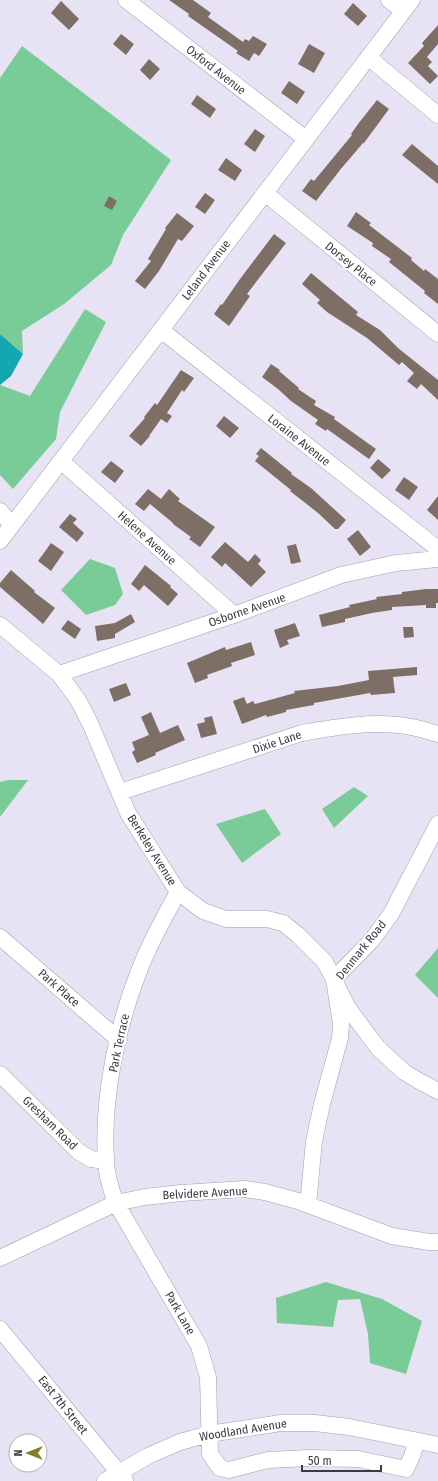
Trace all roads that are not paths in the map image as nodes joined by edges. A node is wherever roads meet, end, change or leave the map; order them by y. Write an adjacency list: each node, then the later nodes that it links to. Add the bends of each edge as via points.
1 (126, 0): 6 (street, Oxford Avenue)
2 (389, 0): 3 (street)
3 (408, 6): 4 (street, Leland Avenue)
4 (368, 57): 5 (street); 6 (street, Leland Avenue)
5 (438, 115)
6 (306, 139): 7 (street, Leland Avenue)
7 (265, 193): 8 (street, Leland Avenue); 9 (street, Dorsey Place)
8 (161, 330): 10 (street, Leland Avenue); 14 (street, Loraine Avenue)
9 (438, 334)
10 (61, 461): 12 (street, Leland Avenue); 16 (street, Helene Avenue)
11 (0, 511): 12 (street)
12 (12, 525): 13 (street, Leland Avenue)
13 (0, 541)
14 (438, 549)
15 (438, 559): 16 (street, Osborne Avenue, via 396,563 342,575)
16 (234, 615): 18 (street, Osborne Avenue)
17 (0, 626): 18 (street, Berkeley Avenue)
18 (59, 674): 20 (street, Berkeley Avenue, via 78,700 90,723)
19 (438, 734): 20 (street, Dixie Lane, via 411,726 372,724 302,733)
20 (120, 792): 22 (street, Berkeley Avenue, via 139,833)
21 (438, 824): 24 (street, Denmark Road, via 390,914 372,940)
22 (178, 892): 24 (street, Berkeley Avenue, via 203,911 226,919 267,918 283,923 298,934 325,962); 25 (street, Park Terrace, via 139,971)
23 (0, 937): 25 (street, Park Place)
24 (334, 979): 27 (street, Berkeley Avenue, via 348,1008 378,1048 404,1072); 30 (street, Denmark Road, via 341,1024 340,1038 314,1141)
25 (119, 1040): 28 (street, Park Terrace, via 107,1105)
26 (0, 1074): 28 (street, Gresham Road, via 79,1152 91,1159)
27 (438, 1091)
28 (106, 1161): 29 (street, Park Terrace)
29 (116, 1203): 30 (street, Belvidere Avenue, via 181,1193 245,1189 265,1192); 32 (street, Belvidere Avenue); 34 (street, Park Lane, via 199,1346 208,1377)
30 (308, 1205): 31 (street, Belvidere Avenue, via 392,1236)
31 (438, 1242)
32 (0, 1258)
33 (0, 1328): 37 (street, East 7th Street)
34 (209, 1434): 35 (street, Woodland Avenue, via 281,1423 315,1423); 35 (street, Park Lane, via 210,1454 220,1468 229,1470 268,1460 309,1458 358,1459 406,1469); 37 (street, Woodland Avenue, via 180,1442 148,1456)
35 (417, 1441): 36 (street, Woodland Avenue)
36 (438, 1445)
37 (116, 1478)

